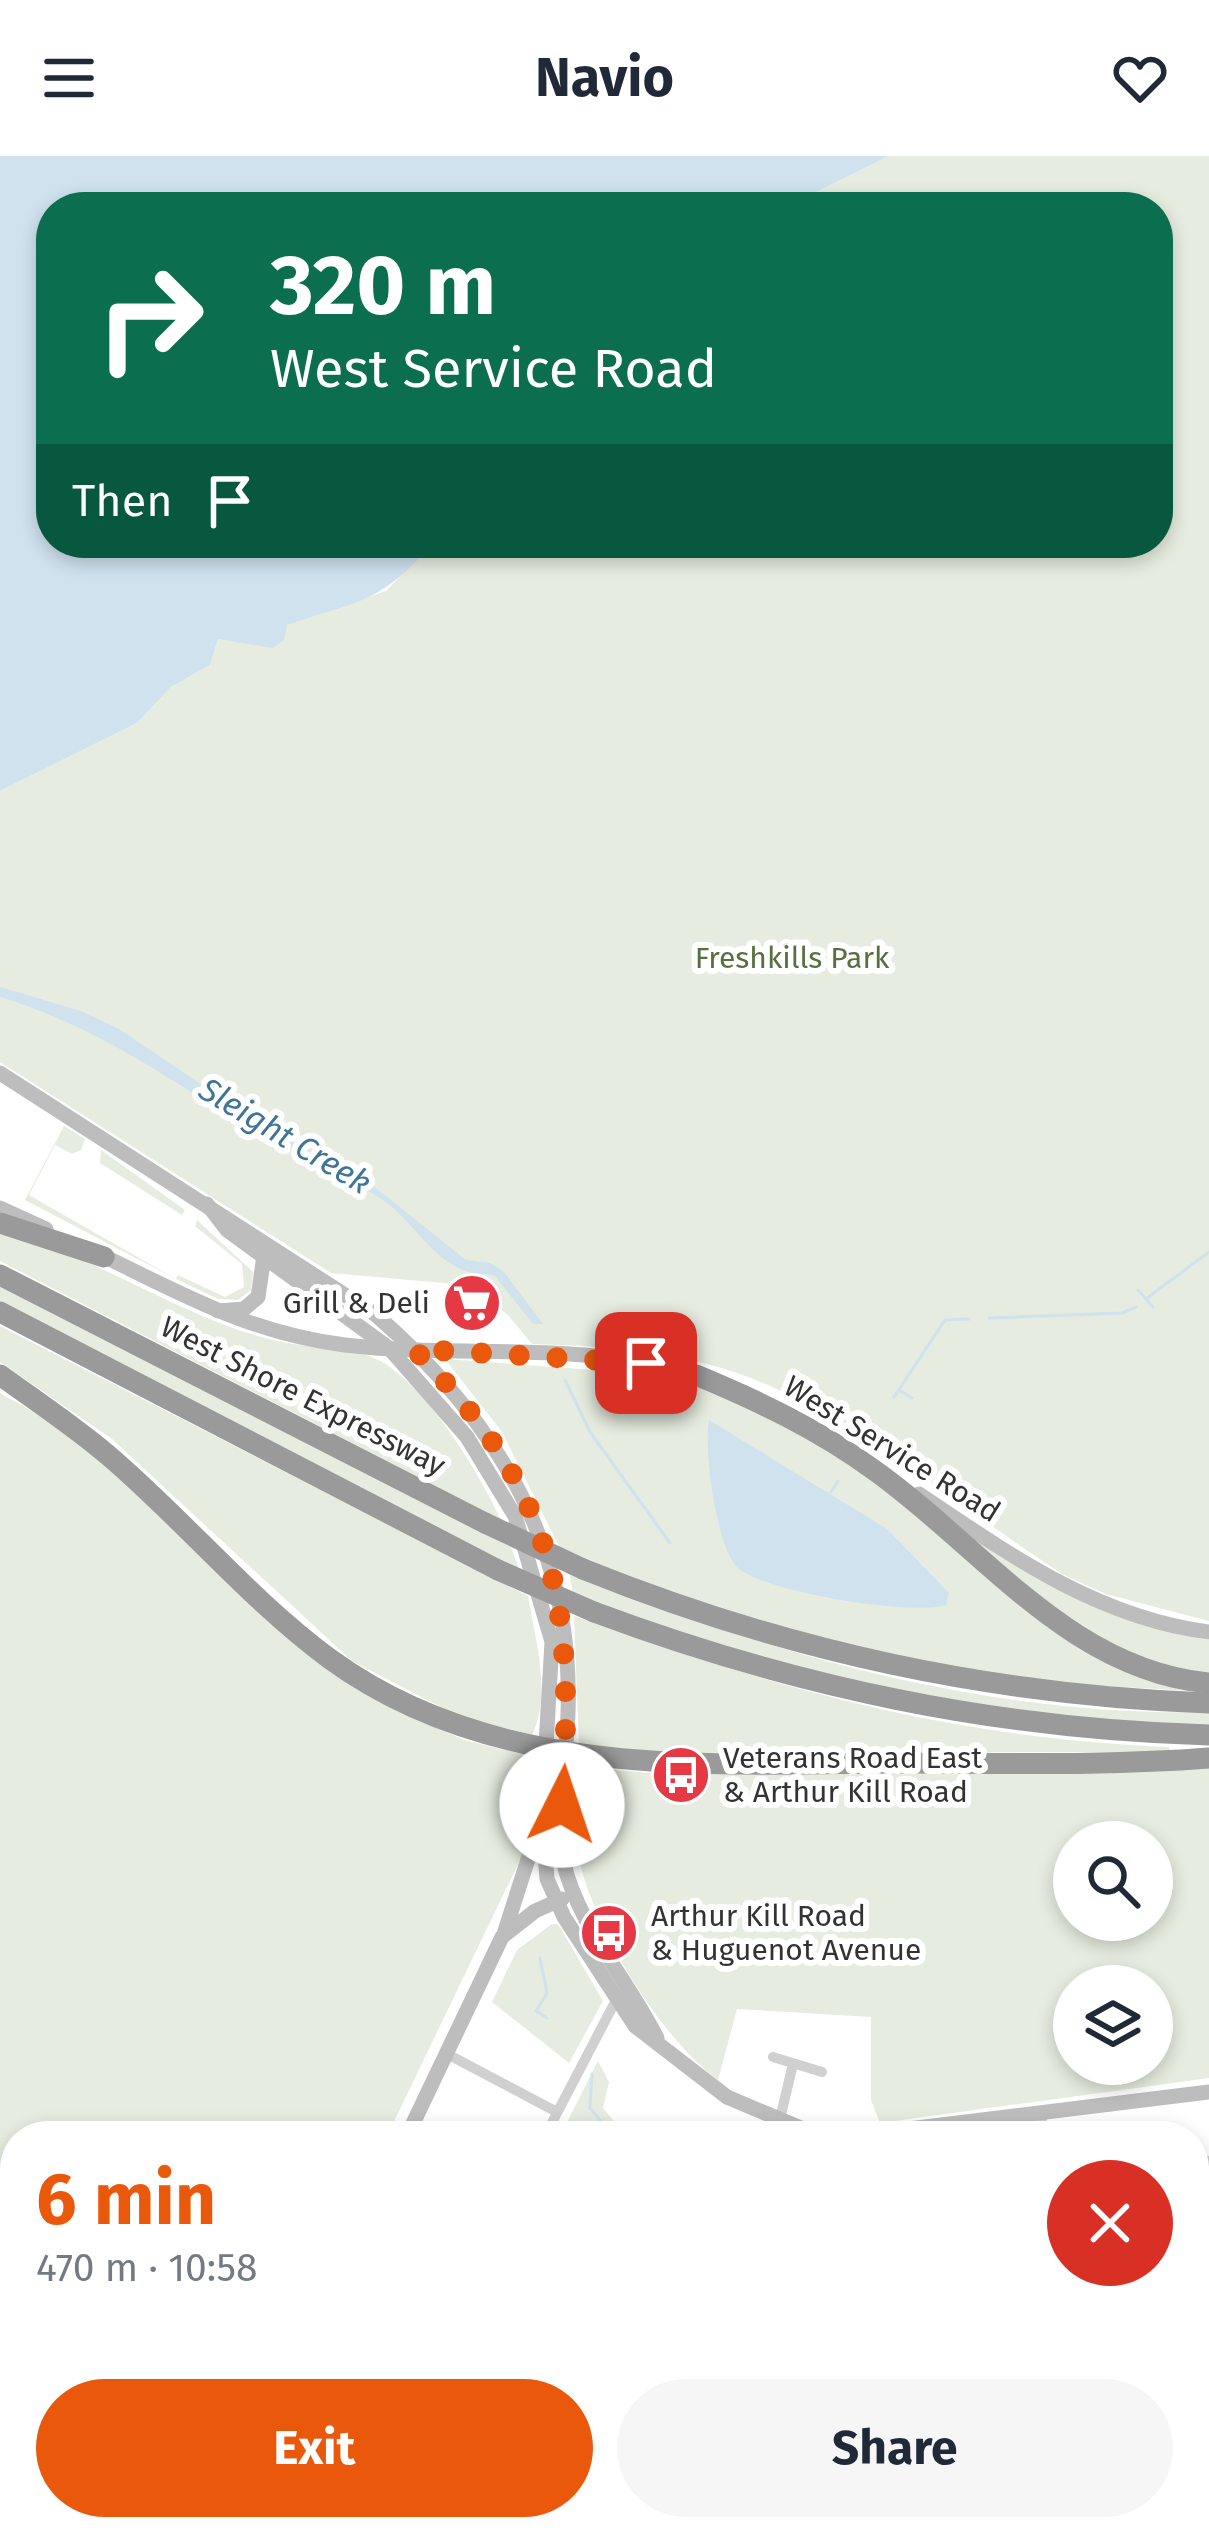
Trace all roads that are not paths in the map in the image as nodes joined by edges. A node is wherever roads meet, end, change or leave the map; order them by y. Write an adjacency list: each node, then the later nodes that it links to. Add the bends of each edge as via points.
1 (0, 1072): 2 (street)
2 (208, 1204): 5 (street, via 227,1230); 11 (street)
3 (0, 1208): 6 (street, West Service Road)
4 (0, 1223): 6 (highway)
5 (264, 1256): 8 (street, via 258,1297 244,1309); 10 (street)
6 (104, 1257): 8 (street, West Service Road)
7 (0, 1275): 16 (highway, West Shore Expressway, bridge, via 485,1523 726,1623 918,1673 1024,1690)
8 (196, 1304): 10 (street, West Service Road, via 242,1324)
9 (0, 1312): 17 (highway, bridge, via 498,1570 718,1657 913,1707)
10 (389, 1348): 11 (street, West Service Road); 18 (street, via 467,1436 515,1516 552,1642)
11 (414, 1349): 13 (street, West Service Road, via 608,1359); 18 (street, via 497,1447 542,1532 565,1629)
12 (0, 1375): 18 (highway, via 109,1456 331,1659 427,1713 510,1742)
13 (697, 1375): 14 (street, West Service Road, via 817,1428 1066,1588 1126,1613); 15 (highway, via 782,1413 878,1472 1077,1636 1147,1671)
14 (1209, 1632)
15 (1209, 1684)
16 (1209, 1703)
17 (1209, 1736)
18 (557, 1748): 19 (highway, via 751,1768); 20 (street); 21 (street, via 560,1832)
19 (1209, 1758)
20 (542, 1814): 22 (street); 23 (street)
21 (577, 1895): 22 (street); 25 (street)
22 (555, 1900): 23 (street); 24 (street)
23 (502, 1937): 26 (street)
24 (615, 2002): 25 (street); 31 (street)
25 (659, 2044): 35 (street, via 727,2098)
26 (447, 2054): 31 (street); 33 (street)
27 (773, 2057): 28 (street)
28 (793, 2064): 29 (street); 36 (street)
29 (822, 2072)
30 (1209, 2092): 32 (street)
31 (557, 2112): 34 (street)
32 (1042, 2113): 37 (street); 38 (street)
33 (414, 2121)
34 (552, 2121)
35 (775, 2121)
36 (779, 2121)
37 (987, 2121)
38 (1041, 2121)

